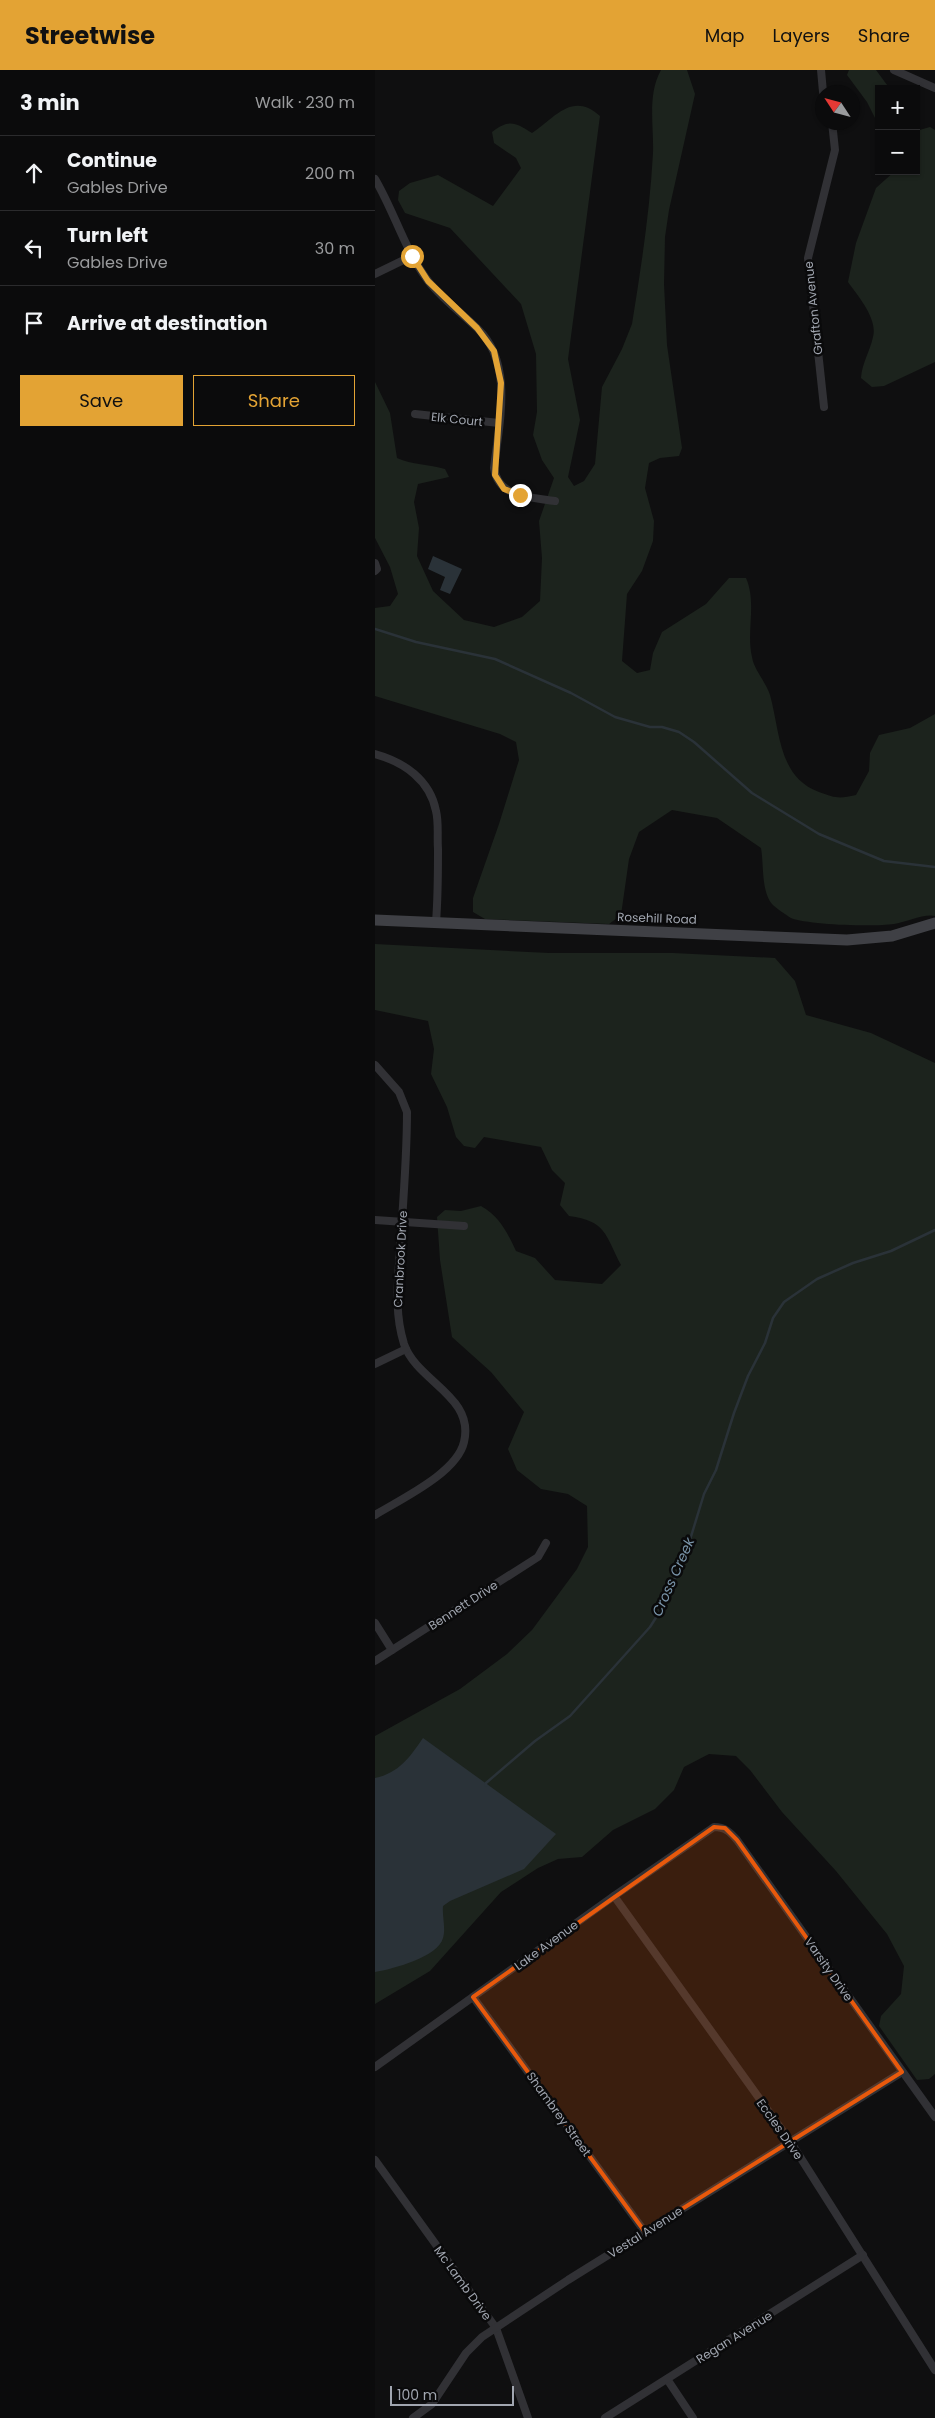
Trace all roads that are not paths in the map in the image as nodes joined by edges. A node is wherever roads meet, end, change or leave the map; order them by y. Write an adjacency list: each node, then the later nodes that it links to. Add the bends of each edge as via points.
1 (821, 70): 3 (street)
2 (894, 70): 4 (street)
3 (822, 85)
4 (935, 88)
5 (833, 130): 9 (street, Grafton Avenue, via 834,156 808,258)
6 (375, 180): 7 (street)
7 (412, 256): 8 (street); 11 (street, via 428,281 477,328 494,351 501,383)
8 (375, 274)
9 (825, 407)
10 (415, 414): 11 (street, Elk Court)
11 (499, 423): 12 (street, via 494,468 500,485 514,494)
12 (555, 501)
13 (375, 563): 14 (street)
14 (375, 570)
15 (375, 754): 17 (street, via 417,775 432,797 437,812 439,888)
16 (375, 920): 17 (main road, Rosehill Road)
17 (436, 922): 18 (main road, Rosehill Road, via 847,940 892,936)
18 (935, 923)
19 (375, 1065): 21 (street, Cranbrook Drive, via 399,1092 407,1112)
20 (375, 1220): 21 (street)
21 (402, 1222): 22 (street); 23 (street, Cranbrook Drive, via 397,1303)
22 (464, 1226)
23 (406, 1349): 24 (street); 25 (street, Cranbrook Drive, via 418,1367 462,1410 466,1427 464,1444 457,1459 440,1474)
24 (375, 1364)
25 (375, 1515)
26 (546, 1543): 28 (street, Bennett Drive, via 538,1557)
27 (375, 1623): 28 (street)
28 (392, 1650): 29 (street, Bennett Drive)
29 (375, 1661)
30 (719, 1827): 31 (street, Lake Avenue, via 714,1827); 34 (street, Varsity Drive, via 725,1828 737,1840)
31 (613, 1896): 32 (street, Lake Avenue); 36 (street, Eccles Drive)
32 (473, 1997): 33 (street, Lake Avenue); 38 (street, Shambrey Street)
33 (375, 2067)
34 (903, 2072): 35 (street, Varsity Drive); 36 (street, Vestal Avenue)
35 (935, 2117)
36 (790, 2141): 38 (street, Vestal Avenue); 39 (street, Eccles Drive)
37 (375, 2160): 40 (street, Mc Lamb Drive)
38 (645, 2232): 40 (street, Vestal Avenue)
39 (863, 2255): 41 (street, Eccles Drive); 42 (street, Regan Avenue)
40 (496, 2328): 43 (street, Vestal Avenue, via 466,2353 431,2404); 44 (street, Mc Lamb Drive)
41 (935, 2370)
42 (667, 2379): 45 (street, Regan Avenue); 46 (street)
43 (413, 2418)
44 (527, 2418)
45 (605, 2418)
46 (693, 2418)

